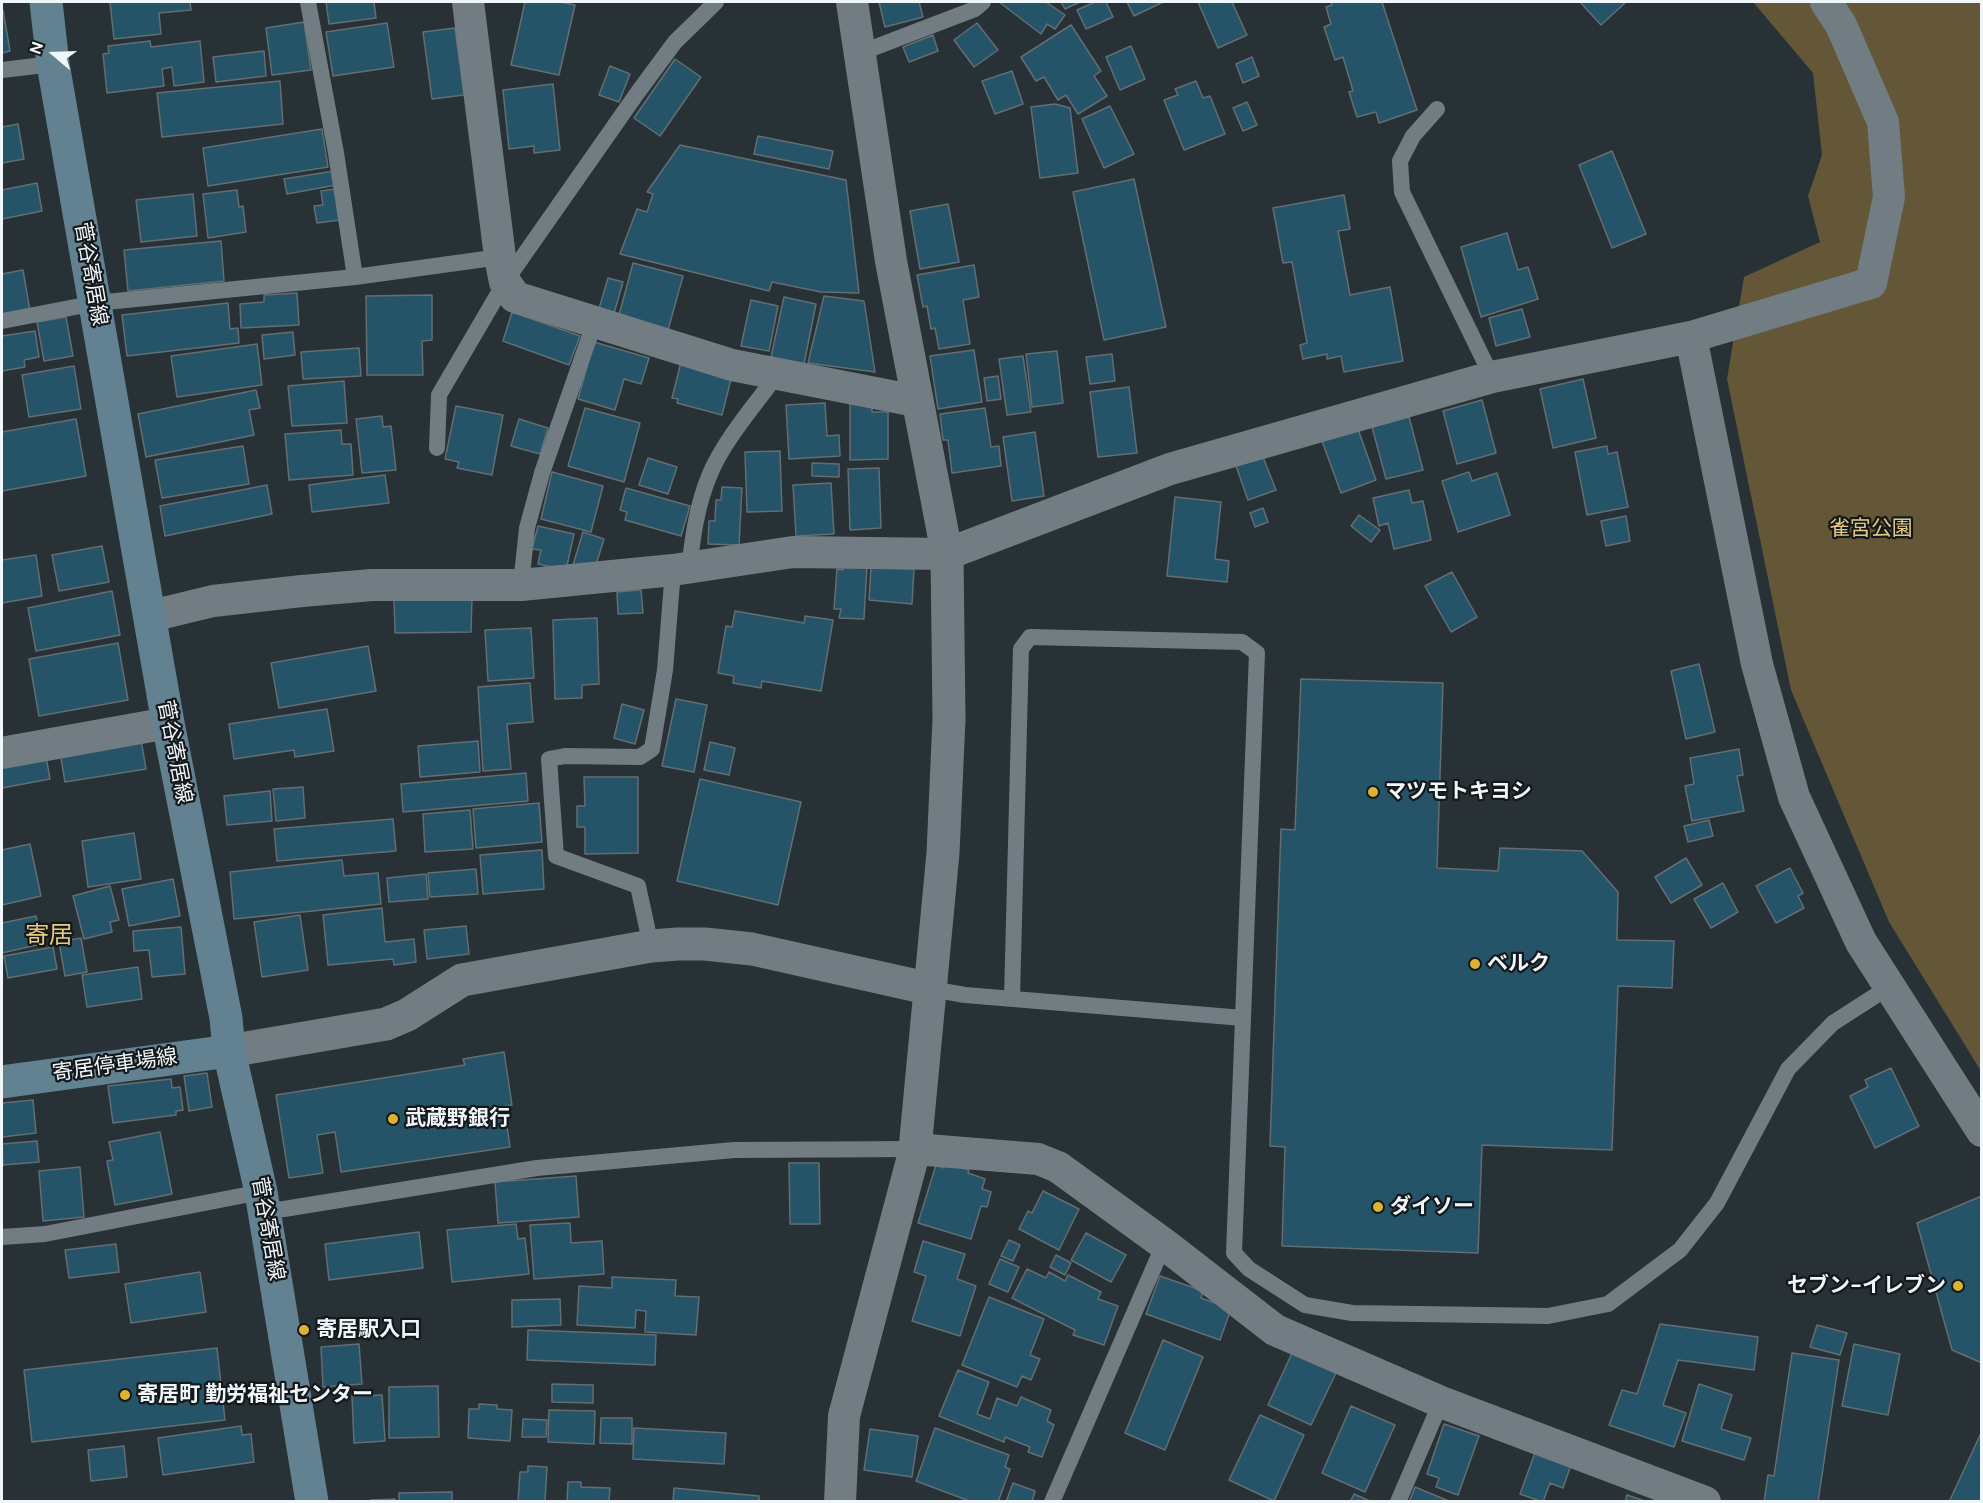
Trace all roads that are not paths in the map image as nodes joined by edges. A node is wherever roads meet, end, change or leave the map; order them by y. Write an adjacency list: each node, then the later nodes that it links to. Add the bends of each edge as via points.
1 (46, 2): 9 (main road, 菅谷寄居線)
2 (308, 2): 13 (lane)
3 (468, 2): 12 (street)
4 (716, 2): 12 (lane, via 675,42)
5 (852, 2): 8 (street)
6 (983, 2): 8 (lane, via 975,9)
7 (1826, 2): 17 (street, via 1841,25 1883,122 1889,197 1871,283)
8 (860, 53): 20 (street)
9 (53, 64): 10 (lane); 14 (main road, 菅谷寄居線)
10 (2, 70)
11 (1437, 109): 19 (lane, via 1413,136 1400,161 1402,192)
12 (503, 270): 13 (lane); 16 (street, via 515,297); 21 (lane, via 440,395)
13 (355, 277): 14 (lane)
14 (96, 303): 15 (lane); 25 (main road, 菅谷寄居線)
15 (2, 321)
16 (594, 324): 18 (street); 24 (lane, via 530,517)
17 (1691, 337): 19 (street); 29 (street, via 1757,664 1794,797 1860,942)
18 (777, 375): 20 (street); 23 (lane, via 710,472)
19 (1492, 377): 22 (street, via 1170,469)
20 (916, 401): 22 (street)
21 (437, 448)
22 (947, 554): 23 (street, via 793,552); 30 (street, via 949,719)
23 (681, 569): 24 (street); 28 (lane, via 652,749 640,758 549,759 556,856 638,886)
24 (521, 585): 25 (street, via 372,585 213,601)
25 (151, 616): 26 (main road, 菅谷寄居線)
26 (168, 723): 27 (street); 33 (main road, 菅谷寄居線, via 226,1018)
27 (2, 753)
28 (651, 946): 30 (street, via 705,944 752,949); 33 (street, via 462,980 386,1024)
29 (1889, 987): 32 (lane, via 1833,1023 1788,1069 1717,1203 1680,1250 1608,1304 1548,1316 1352,1314 1305,1305 1249,1269 1234,1253); 35 (street)
30 (931, 990): 31 (lane); 36 (street)
31 (1012, 998): 32 (lane); 32 (lane, via 1022,649 1030,637 1242,642 1257,653)
32 (1243, 1018)
33 (229, 1051): 34 (main road, 寄居停車場線); 37 (main road, 菅谷寄居線)
34 (2, 1082)
35 (1982, 1131)
36 (915, 1149): 37 (lane, via 735,1150 537,1168 284,1209); 39 (street, via 1038,1159 1058,1167); 42 (street, via 844,1416)
37 (263, 1201): 38 (lane); 41 (main road, 菅谷寄居線)
38 (2, 1238)
39 (1164, 1244): 40 (street, via 1275,1330); 43 (lane)
40 (1441, 1402): 44 (lane); 45 (street)
41 (312, 1502)
42 (840, 1502)
43 (1052, 1502)
44 (1398, 1502)
45 (1705, 1502)

